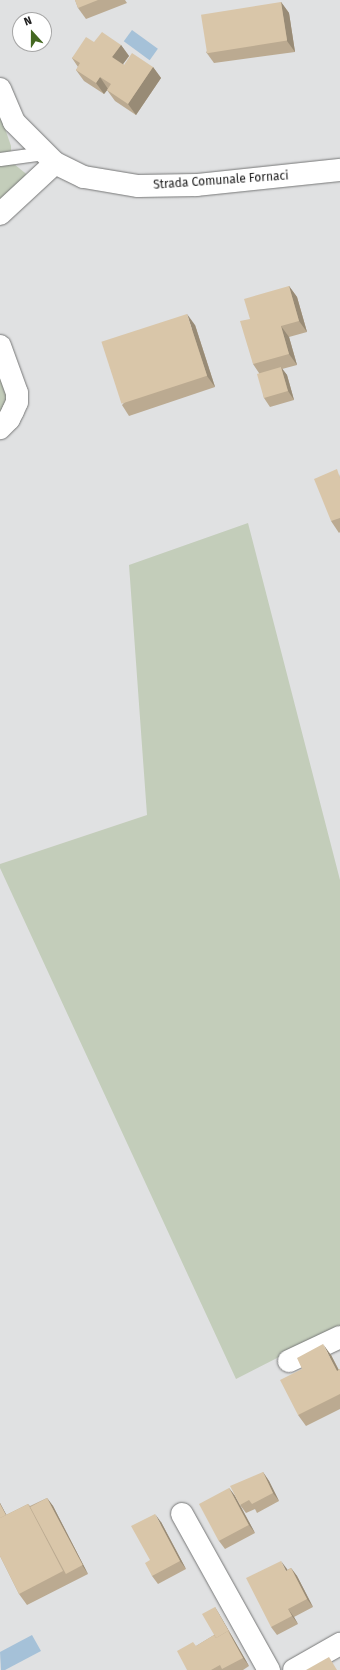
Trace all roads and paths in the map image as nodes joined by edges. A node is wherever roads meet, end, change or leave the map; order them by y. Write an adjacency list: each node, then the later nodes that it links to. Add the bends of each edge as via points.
1 (0, 89): 2 (street, Strada Comunale Fornaci, via 14,122)
2 (49, 158): 3 (lane); 4 (street, Strada Comunale Fornaci, via 84,177 138,186 197,185); 5 (street)
3 (0, 159)
4 (340, 170)
5 (0, 214)
6 (0, 346): 7 (street, via 17,393 13,411)
7 (0, 428)
8 (340, 1337): 9 (street)
9 (289, 1361)
10 (182, 1514): 12 (street)
11 (340, 1644): 13 (street)
12 (269, 1670)
13 (294, 1670)

